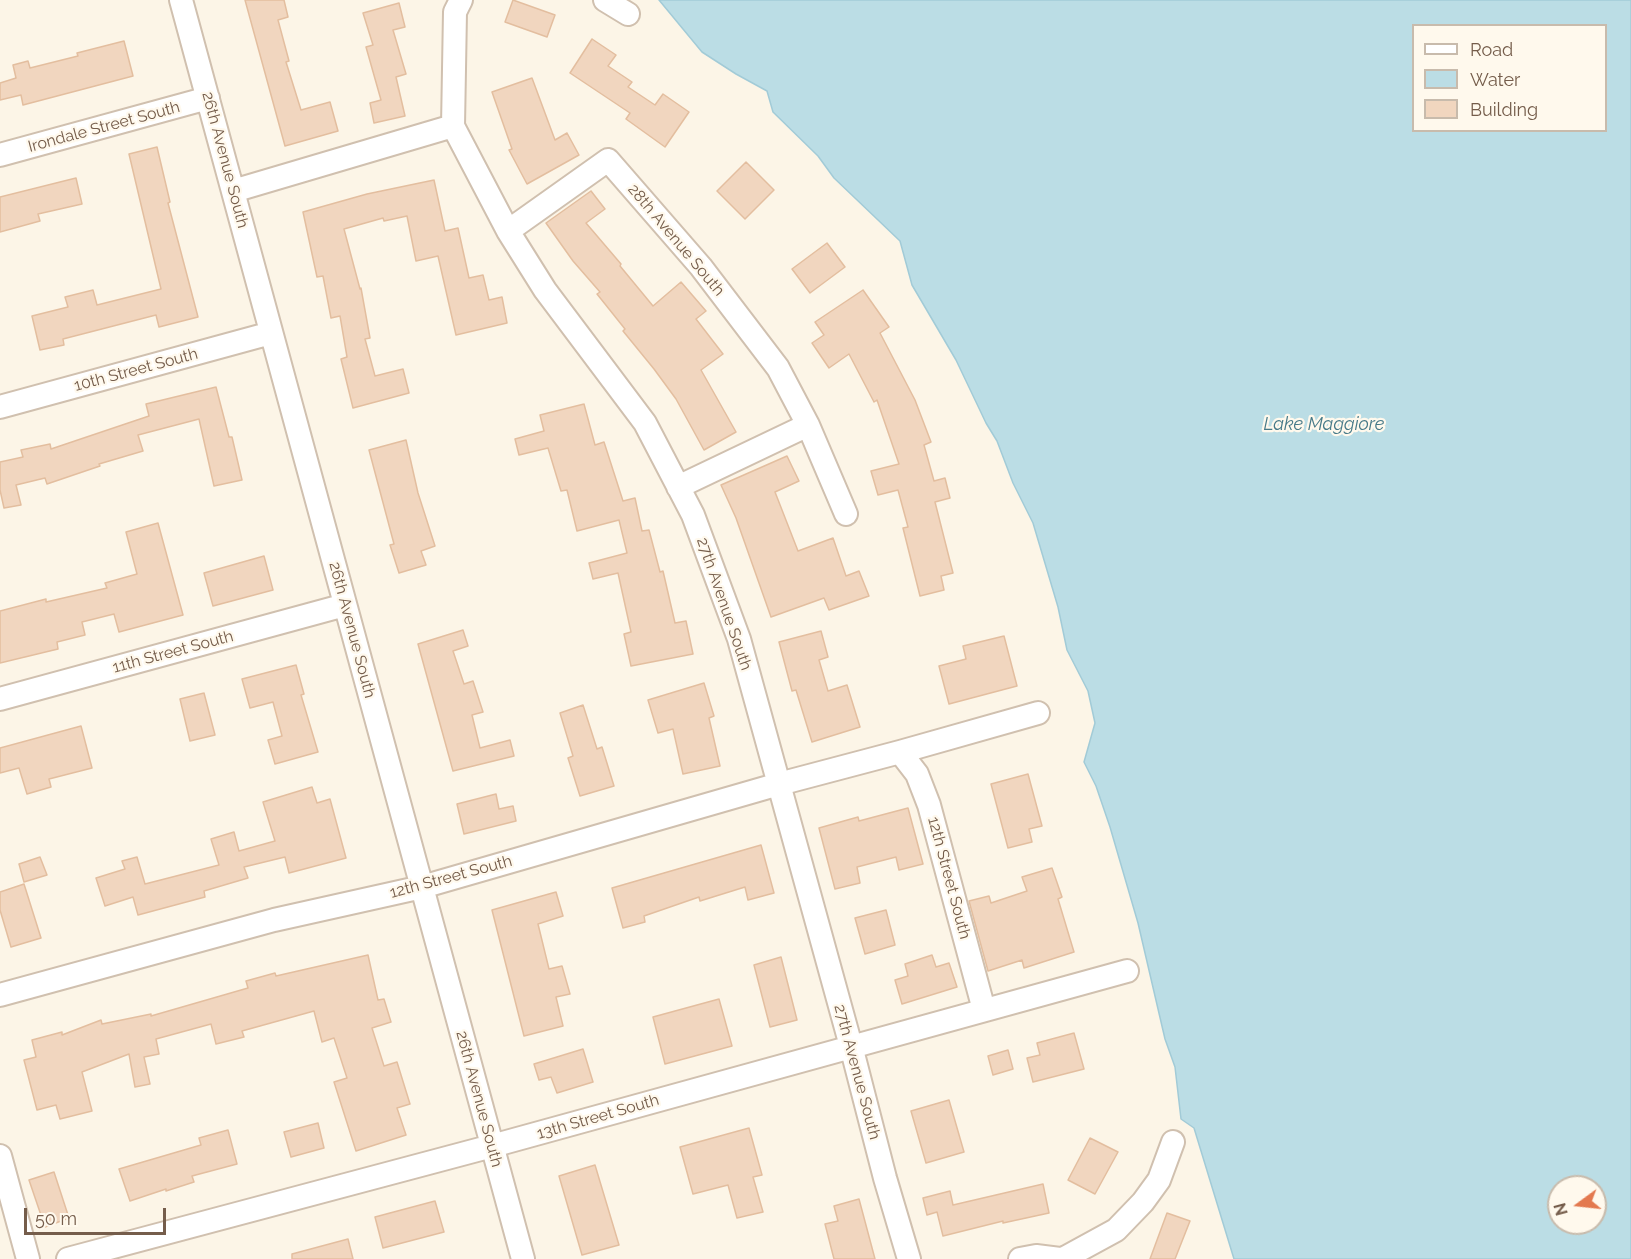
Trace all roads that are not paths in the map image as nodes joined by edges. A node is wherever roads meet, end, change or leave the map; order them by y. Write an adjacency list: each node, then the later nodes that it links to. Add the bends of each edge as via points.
1 (181, 0): 5 (street, 26th Avenue South)
2 (461, 0): 6 (street, 27th Avenue South, via 455,12)
3 (606, 0): 4 (street)
4 (628, 14)
5 (208, 98): 7 (street, Irondale Street South); 8 (street, 26th Avenue South)
6 (453, 126): 8 (street); 9 (street, 27th Avenue South)
7 (0, 155)
8 (233, 191): 10 (street, 26th Avenue South)
9 (508, 231): 12 (street, 28th Avenue South, via 608,160 701,267 771,359); 13 (street, 27th Avenue South, via 545,290 645,423)
10 (271, 333): 11 (street, 10th Street South); 15 (street, 26th Avenue South)
11 (0, 407)
12 (808, 425): 13 (street); 14 (street, 28th Avenue South)
13 (678, 487): 19 (street, 27th Avenue South, via 693,515 739,639)
14 (846, 514)
15 (345, 604): 16 (street, 11th Street South); 20 (street, 26th Avenue South)
16 (0, 699)
17 (1038, 713): 18 (street, 12th Street South)
18 (900, 752): 19 (street, 12th Street South); 23 (street, 12th Street South, via 916,774 929,805)
19 (779, 784): 20 (street, 12th Street South); 24 (street, 27th Avenue South)
20 (422, 887): 22 (street, 12th Street South, via 274,920); 26 (street, 26th Avenue South)
21 (1126, 971): 23 (street, 13th Street South)
22 (0, 995)
23 (984, 1010): 24 (street, 13th Street South)
24 (851, 1046): 26 (street, 13th Street South); 31 (street, 27th Avenue South)
25 (1173, 1142): 33 (street, via 1159,1180 1143,1202 1116,1230)
26 (492, 1146): 29 (street, 13th Street South); 30 (street, 26th Avenue South)
27 (0, 1156): 28 (street)
28 (28, 1259)
29 (68, 1259)
30 (523, 1259)
31 (909, 1259)
32 (1020, 1259): 33 (street)
33 (1061, 1259)

